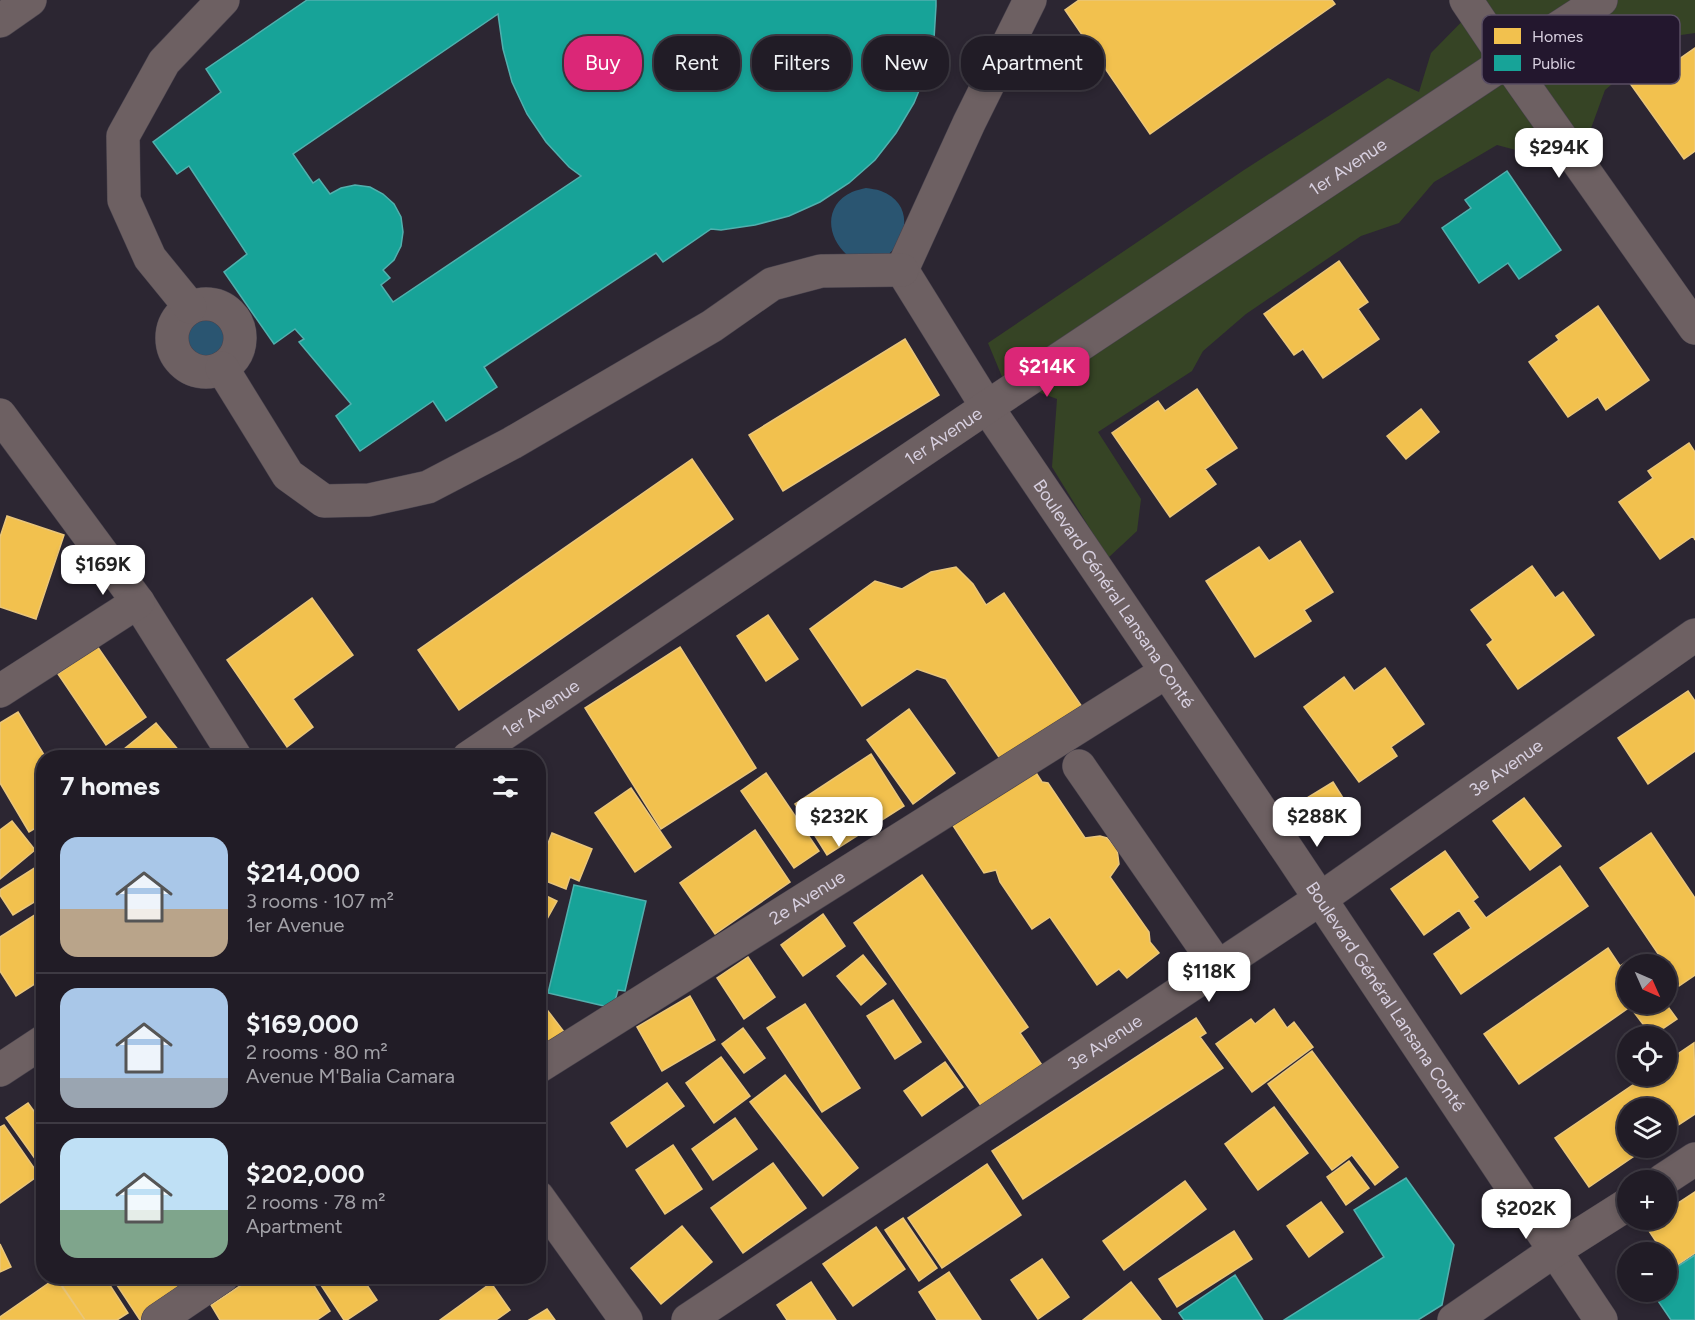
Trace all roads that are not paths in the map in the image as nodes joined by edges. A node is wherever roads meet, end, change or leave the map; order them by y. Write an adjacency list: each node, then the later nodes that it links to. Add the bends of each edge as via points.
1 (30, 0): 7 (street)
2 (223, 0): 12 (street, via 164,62 123,136 124,200 150,258)
3 (1030, 0): 11 (street)
4 (1466, 0): 8 (street)
5 (1601, 0): 6 (street, 1er Avenue)
6 (1578, 15)
7 (0, 21)
8 (1482, 24)
9 (1482, 78): 15 (street, 1er Avenue)
10 (1523, 84): 13 (street)
11 (902, 270): 14 (street, via 821,271 772,284 712,326 512,443 428,487 369,500 324,501 288,475); 15 (street, Boulevard Général Lansana Conté)
12 (190, 307): 14 (street, via 174,325 172,337 179,359 199,372); 14 (street, via 214,304 234,316 241,339 232,361)
13 (1695, 328)
14 (222, 368)
15 (987, 407): 19 (street, Boulevard Général Lansana Conté); 22 (street, 1er Avenue)
16 (0, 415): 17 (street)
17 (138, 602): 20 (street); 21 (street)
18 (1695, 635): 24 (street, 3e Avenue)
19 (1166, 672): 24 (street, Boulevard Général Lansana Conté); 27 (street, 2e Avenue)
20 (0, 691)
21 (231, 750)
22 (480, 750)
23 (1078, 766): 25 (street)
24 (1320, 899): 25 (street, 3e Avenue); 33 (street, Boulevard Général Lansana Conté)
25 (1218, 967): 37 (street, 3e Avenue)
26 (36, 1046): 28 (street)
27 (546, 1062)
28 (0, 1070)
29 (1695, 1159): 30 (street)
30 (1677, 1171)
31 (546, 1208): 36 (street)
32 (1617, 1211): 33 (street)
33 (1554, 1251): 38 (street); 39 (street, Boulevard Général Lansana Conté)
34 (211, 1284): 35 (street)
35 (158, 1320)
36 (626, 1320)
37 (688, 1320)
38 (1454, 1320)
39 (1600, 1320)

